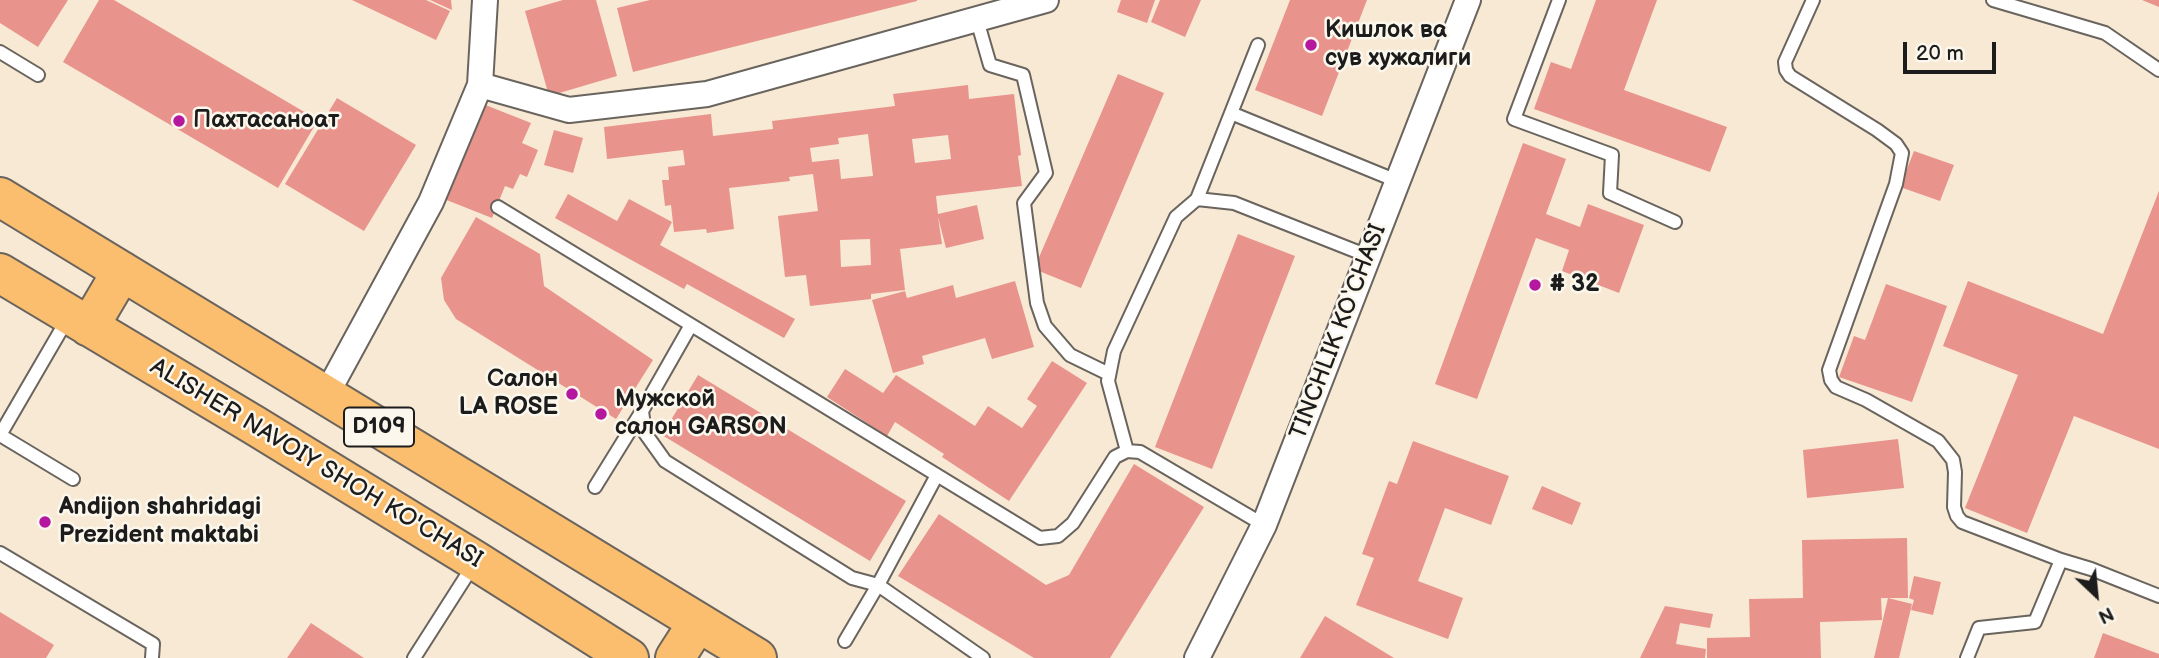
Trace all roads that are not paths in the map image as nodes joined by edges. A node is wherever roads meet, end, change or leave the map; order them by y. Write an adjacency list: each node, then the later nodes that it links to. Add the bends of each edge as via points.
1 (485, 0): 12 (street)
2 (1046, 0): 7 (street)
3 (1468, 0): 14 (street, TINCHLIK KО‘CHASI)
4 (1559, 0): 18 (lane, via 1514,119 1612,155 1610,193)
5 (1813, 0): 34 (lane, via 1785,62 1786,70 1877,130 1902,153 1896,184 1829,370 1831,380 1836,387 1938,441 1952,460 1954,507 1962,522)
6 (1993, 0): 10 (lane, via 2105,33)
7 (977, 20): 12 (street, via 706,94 569,110); 24 (lane, via 990,65 1023,75 1046,173 1024,203 1037,303 1045,326 1070,355)
8 (1258, 45): 13 (lane)
9 (0, 52): 11 (lane)
10 (2159, 71)
11 (38, 75)
12 (480, 85): 25 (street, via 431,202)
13 (1231, 113): 14 (lane); 16 (lane)
14 (1397, 181): 19 (street, TINCHLIK KО‘CHASI)
15 (0, 197): 20 (main road, D109)
16 (1197, 199): 19 (lane, via 1234,203); 24 (lane, via 1176,216 1114,351)
17 (498, 208): 23 (lane)
18 (1675, 222)
19 (1368, 256): 32 (street, TINCHLIK KО‘CHASI)
20 (122, 271): 22 (main road); 25 (main road, D109)
21 (0, 273): 22 (main road, ALISHER NAVOIY SHOH KO'CHASI / D109)
22 (79, 321): 27 (lane); 35 (main road, ALISHER NAVOIY SHOH KO'CHASI / D109)
23 (691, 325): 26 (lane); 29 (lane)
24 (1109, 374): 28 (lane)
25 (326, 395): 38 (main road, D109)
26 (642, 411): 31 (lane); 36 (lane, via 645,433 665,461 852,578)
27 (0, 435): 30 (lane)
28 (1127, 451): 29 (lane, via 1115,457 1073,523 1058,536 1040,538); 32 (lane, via 1140,452)
29 (937, 475): 36 (lane)
30 (73, 480)
31 (595, 487)
32 (1264, 525): 46 (street, TINCHLIK KО‘CHASI)
33 (0, 553): 40 (lane, via 153,644)
34 (2061, 560): 37 (lane); 47 (lane, via 2035,622 1979,628)
35 (475, 561): 41 (lane); 42 (main road, ALISHER NAVOIY SHOH KO'CHASI / D109)
36 (878, 585): 39 (lane); 45 (lane)
37 (2159, 596)
38 (698, 622): 43 (main road); 44 (main road, D109)
39 (845, 641)
40 (152, 658)
41 (414, 658)
42 (629, 658)
43 (675, 658)
44 (757, 658)
45 (983, 658)
46 (1197, 658)
47 (1967, 658)

